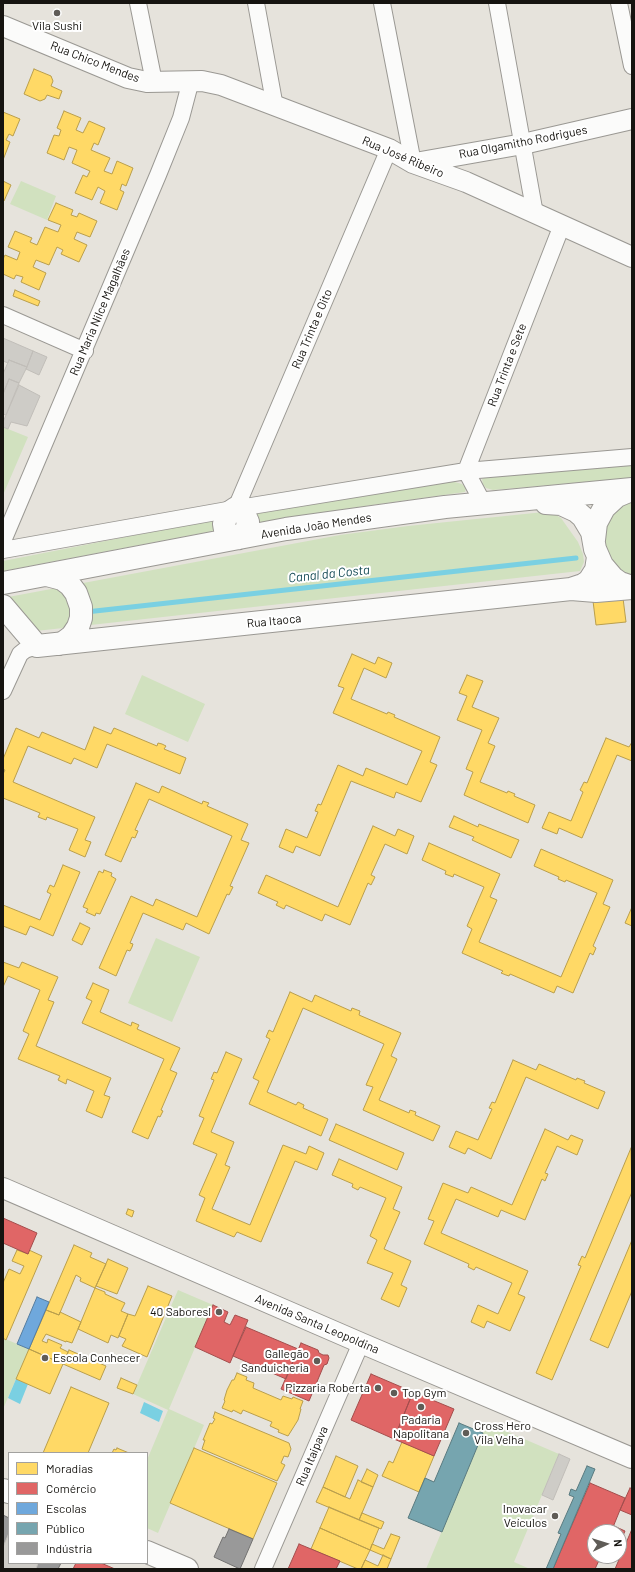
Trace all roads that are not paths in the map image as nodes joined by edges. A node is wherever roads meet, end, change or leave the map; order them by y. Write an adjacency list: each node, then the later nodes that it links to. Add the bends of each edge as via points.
1 (138, 3): 9 (street)
2 (256, 3): 10 (street)
3 (382, 3): 14 (street)
4 (497, 3): 12 (street)
5 (618, 3): 7 (street)
6 (3, 26): 9 (street, Rua Chico Mendes, via 128,78)
7 (632, 66)
8 (191, 80): 9 (street, Rua Chico Mendes); 10 (street, Rua José Ribeiro, via 221,85); 19 (street, Rua Maria Nilce Magalhães, via 178,125)
9 (154, 82)
10 (276, 107): 13 (street, Rua José Ribeiro)
11 (632, 119): 12 (street, Rua Olgamitho Rodrigues)
12 (523, 144): 14 (street, Rua Olgamitho Rodrigues); 15 (street)
13 (389, 149): 14 (street, Rua José Ribeiro); 25 (street, Rua Trinta e Oito)
14 (413, 163): 15 (street, Rua José Ribeiro, via 466,182)
15 (535, 214): 16 (street, Rua José Ribeiro)
16 (562, 225): 17 (street, Rua José Ribeiro); 21 (street, Rua Trinta e Sete)
17 (632, 257)
18 (3, 315): 19 (street)
19 (85, 351): 26 (street, Rua Maria Nilce Magalhães)
20 (632, 457): 21 (street, Avenida João Mendes)
21 (466, 471): 24 (street); 25 (street, Avenida João Mendes)
22 (632, 490): 23 (main road, Avenida João Mendes); 27 (main road, via 617,496 604,508 596,524)
23 (511, 500): 24 (main road, Avenida João Mendes); 27 (main road, via 553,503 569,507 588,524)
24 (483, 503): 25 (main road, Avenida João Mendes, via 352,520)
25 (236, 523): 28 (street, Avenida João Mendes); 29 (main road, Avenida João Mendes)
26 (3, 541)
27 (596, 549): 31 (main road, via 607,572 620,583); 32 (main road, via 596,570 589,581)
28 (3, 550)
29 (37, 577): 30 (main road, Avenida João Mendes); 33 (main road, via 18,587); 34 (main road, via 62,579 76,593 81,608 78,628)
30 (3, 583)
31 (632, 587): 32 (main road, via 596,592)
32 (571, 589): 34 (main road, Rua Itaoca)
33 (10, 613): 35 (main road)
34 (59, 644): 35 (main road, Rua Itaoca)
35 (37, 646): 36 (street, Rua Itaoca, via 20,654)
36 (3, 691)
37 (3, 1188): 38 (street, Avenida Santa Leopoldina)
38 (360, 1343): 39 (street, Avenida Santa Leopoldina); 42 (street, Rua Itaipava)
39 (632, 1458)
40 (148, 1552): 41 (main road)
41 (187, 1569)
42 (263, 1569)

